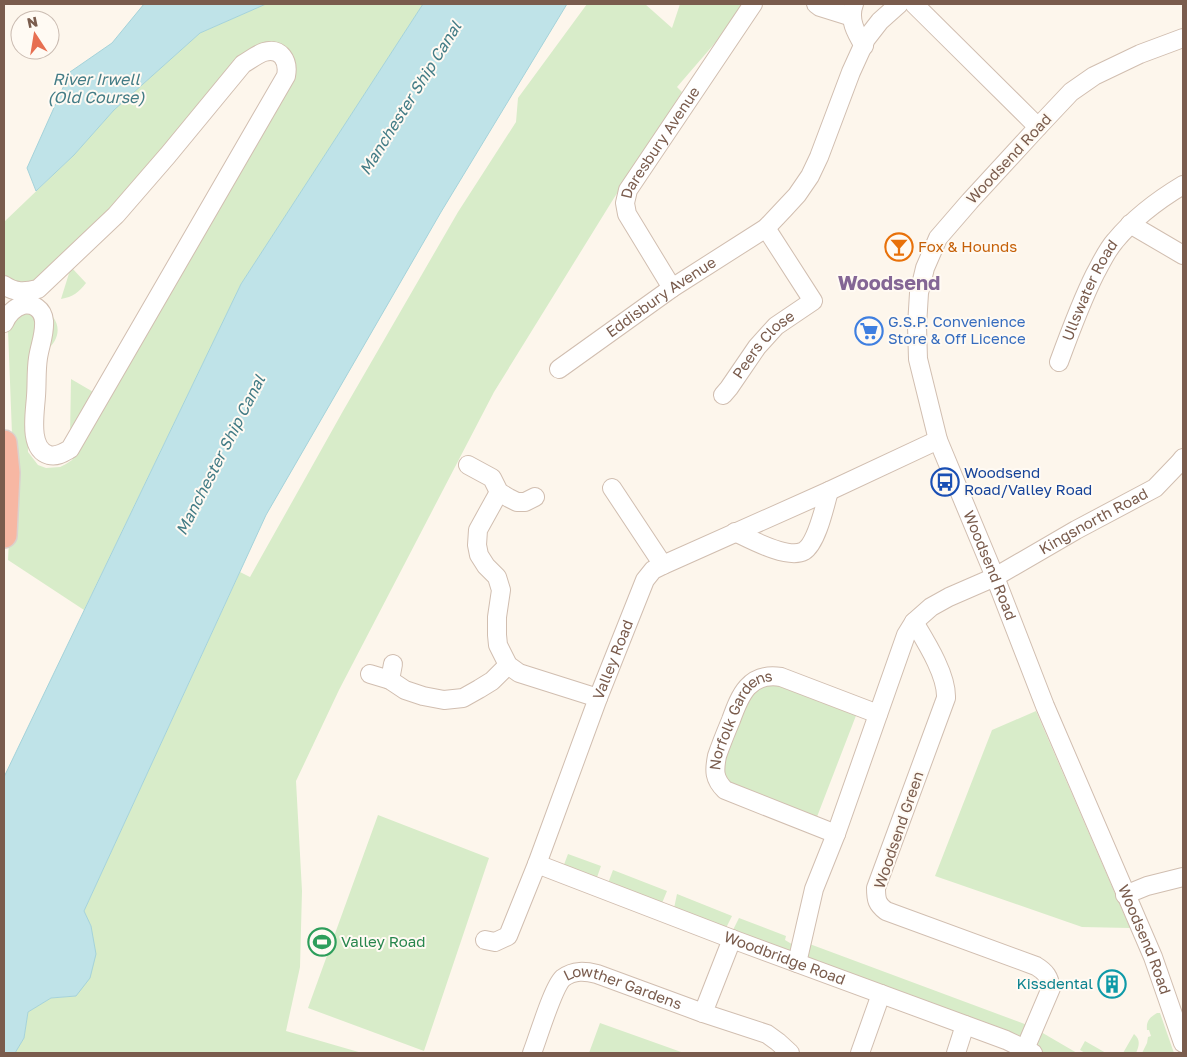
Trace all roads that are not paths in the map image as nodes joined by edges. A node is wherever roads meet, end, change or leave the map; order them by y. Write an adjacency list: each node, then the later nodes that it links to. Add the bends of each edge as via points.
1 (752, 4): 14 (street, Daresbury Avenue, via 628,190 627,214)
2 (816, 4): 5 (street)
3 (899, 4): 7 (street, Eddisbury Avenue, via 880,20)
4 (914, 4): 8 (street)
5 (853, 11): 7 (street, via 856,31)
6 (1183, 38): 8 (street, Woodsend Road, via 1094,76 1071,92)
7 (864, 46): 11 (street, Eddisbury Avenue, via 810,176)
8 (1038, 127): 21 (street, Woodsend Road, via 938,238 925,268 917,326 918,359)
9 (1183, 185): 10 (street, Ullswater Road)
10 (1130, 224): 12 (street, Ullswater Road); 18 (street, Ullswater Road, via 1100,264)
11 (766, 228): 14 (street, Eddisbury Avenue); 20 (street, Peers Close, via 812,302 776,326 756,347)
12 (1183, 255)
13 (4, 285): 15 (street, via 16,291)
14 (672, 288): 19 (street, Eddisbury Avenue)
15 (38, 289): 16 (street); 16 (street, via 116,215 243,64 267,51 283,56 288,69 286,76 70,449 54,456 40,450 34,431 38,358 44,333 44,319)
16 (36, 306): 17 (street, via 27,304 12,310)
17 (4, 323)
18 (1059, 362)
19 (559, 369)
20 (723, 395)
21 (938, 440): 26 (street, Valley Road); 32 (street, Woodsend Road)
22 (4, 443): 30 (highway, via 7,473)
23 (1183, 458): 32 (street, Kingsnorth Road, via 1155,488)
24 (468, 465): 27 (street, via 492,478)
25 (612, 488): 31 (street)
26 (829, 491): 29 (street, Valley Road); 29 (street, via 817,532 804,551 779,551)
27 (499, 492): 28 (street, via 517,502); 34 (street, via 478,530 477,546 479,555 496,577 501,590 497,635 498,645)
28 (535, 497)
29 (734, 532): 31 (street, Valley Road)
30 (4, 535)
31 (663, 565): 36 (street, Valley Road, via 653,570 645,580)
32 (995, 577): 33 (street, via 931,606); 41 (street, Woodsend Road)
33 (914, 622): 37 (street, via 906,635); 49 (street, Woodsend Green, via 931,649 947,688 946,698 876,888 876,897 879,906 886,911 1043,970 1052,988)
34 (508, 665): 35 (street, via 479,690 462,698 444,700 405,690 391,672); 36 (street, via 519,673)
35 (370, 674)
36 (598, 698): 39 (street, Valley Road)
37 (878, 714): 38 (street); 38 (street, Norfolk Gardens, via 781,676 764,677 755,681 740,697 717,756 716,776 725,790)
38 (836, 834): 44 (street, via 814,889)
39 (537, 864): 42 (street, Woodbridge Road); 43 (street, Valley Road, via 508,936 495,942)
40 (1183, 877): 41 (street)
41 (1125, 895): 48 (street, Woodsend Road, via 1153,957)
42 (732, 939): 44 (street, Woodbridge Road); 46 (street, Lowther Gardens)
43 (485, 940)
44 (797, 963): 45 (street, Woodbridge Road)
45 (881, 994): 47 (street, Woodbridge Road); 52 (street)
46 (702, 1013): 50 (street, Lowther Gardens, via 584,970 563,978 556,988); 51 (street, Lowther Gardens, via 767,1034)
47 (965, 1025): 49 (street, Woodbridge Road); 53 (street)
48 (1183, 1043)
49 (1029, 1051)
50 (532, 1053)
51 (790, 1053)
52 (860, 1053)
53 (956, 1053)

